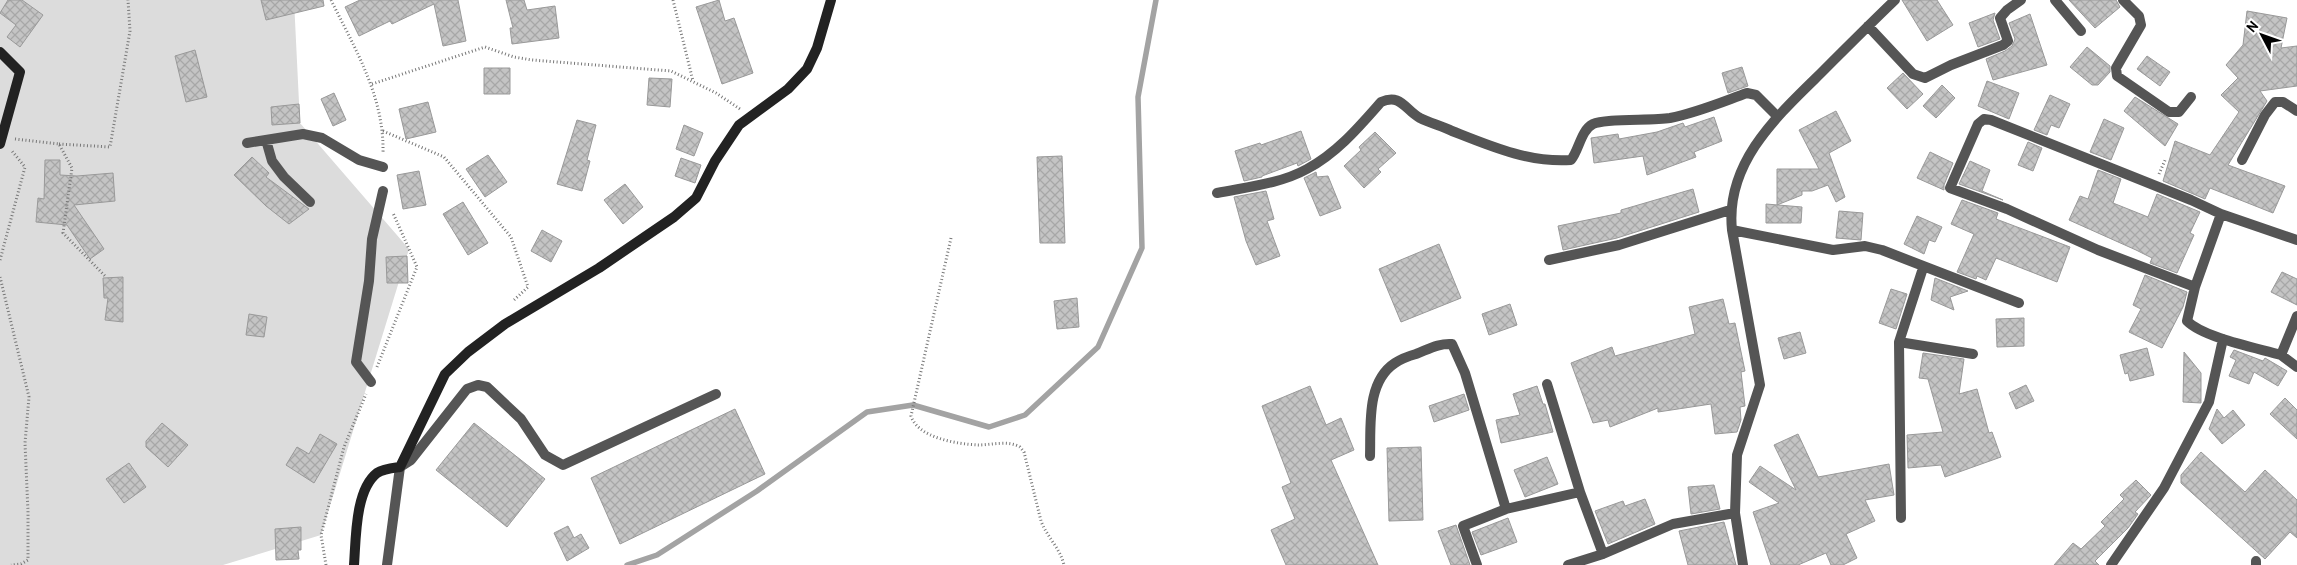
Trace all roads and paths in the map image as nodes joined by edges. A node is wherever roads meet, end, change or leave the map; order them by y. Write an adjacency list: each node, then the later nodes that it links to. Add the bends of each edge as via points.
1 (128, 0): 21 (path, via 130,31 110,147)
2 (674, 0): 11 (path)
3 (831, 0): 15 (street, via 817,48 807,69 788,89)
4 (1895, 0): 8 (street)
5 (2021, 0): 8 (street, via 2000,18 2008,41 1925,78 1913,74)
6 (2055, 0): 9 (street)
7 (2123, 0): 13 (street, via 2139,16 2142,25 2116,68 2117,76 2169,112 2179,112)
8 (1868, 26): 16 (street)
9 (2081, 31)
10 (0, 52): 19 (street, via 20,72)
11 (693, 81): 12 (path, via 671,71 532,60 485,47); 15 (path)
12 (372, 84)
13 (2191, 97)
14 (2297, 111): 22 (street, via 2283,102 2275,102)
15 (750, 116): 40 (street, via 728,138 696,198 674,217 600,268)
16 (1777, 116): 25 (street, via 1756,95 1747,93 1672,118 1601,122 1587,129 1576,154 1571,160 1564,160 1497,150 1419,117 1396,99 1387,99 1328,156 1306,170 1279,180); 27 (street, via 1746,160)
17 (383, 131): 40 (path, via 444,157 511,237 528,287 511,303)
18 (266, 140): 20 (street); 23 (street, via 303,134 322,138 359,160); 26 (street, via 272,161)
19 (1, 141): 21 (path); 32 (path, via 25,167)
20 (247, 143)
21 (58, 144): 35 (path, via 72,168 63,233)
22 (2242, 160)
23 (383, 166)
24 (383, 190): 46 (street, via 372,239 356,362)
25 (1217, 192)
26 (310, 202)
27 (1730, 210): 29 (street); 33 (street, via 1618,245)
28 (2221, 214): 31 (street); 37 (street); 37 (street, via 1984,119 1978,124 1950,188)
29 (1732, 230): 34 (street, via 1833,250 1865,246); 53 (street, via 1760,385 1737,455)
30 (951, 238): 59 (path, via 910,416 913,424 925,432 953,442 1020,447 1041,521)
31 (2297, 240)
32 (0, 260)
33 (1549, 260)
34 (1924, 268): 38 (street); 42 (street)
35 (105, 276)
36 (0, 277): 56 (path, via 29,397 25,444 28,560)
37 (2195, 287): 41 (street, via 2187,321 2193,327)
38 (2019, 303)
39 (2297, 316): 44 (street)
40 (505, 324): 50 (street, via 445,374)
41 (2223, 339): 44 (street); 63 (street, via 2209,402 2164,488)
42 (1899, 342): 43 (street); 54 (street)
43 (1974, 354)
44 (2281, 355): 45 (street)
45 (2297, 367)
46 (371, 382)
47 (1547, 384): 51 (street)
48 (716, 394): 50 (street, via 563,465 545,454 521,419 487,387 478,384 467,389 411,460)
49 (1370, 456): 52 (street, via 1371,410 1376,386 1385,371 1395,362 1441,343 1452,344 1465,373)
50 (400, 467): 57 (street, via 378,472 366,486); 58 (street)
51 (1580, 492): 52 (street); 55 (street)
52 (1506, 509): 60 (street, via 1463,526)
53 (1735, 514): 55 (street, via 1673,524); 62 (street)
54 (1901, 518)
55 (1604, 554): 61 (street)
56 (11, 565)
57 (354, 565)
58 (386, 565)
59 (1064, 565)
60 (1477, 565)
61 (1568, 565)
62 (1742, 565)
63 (2111, 565)

